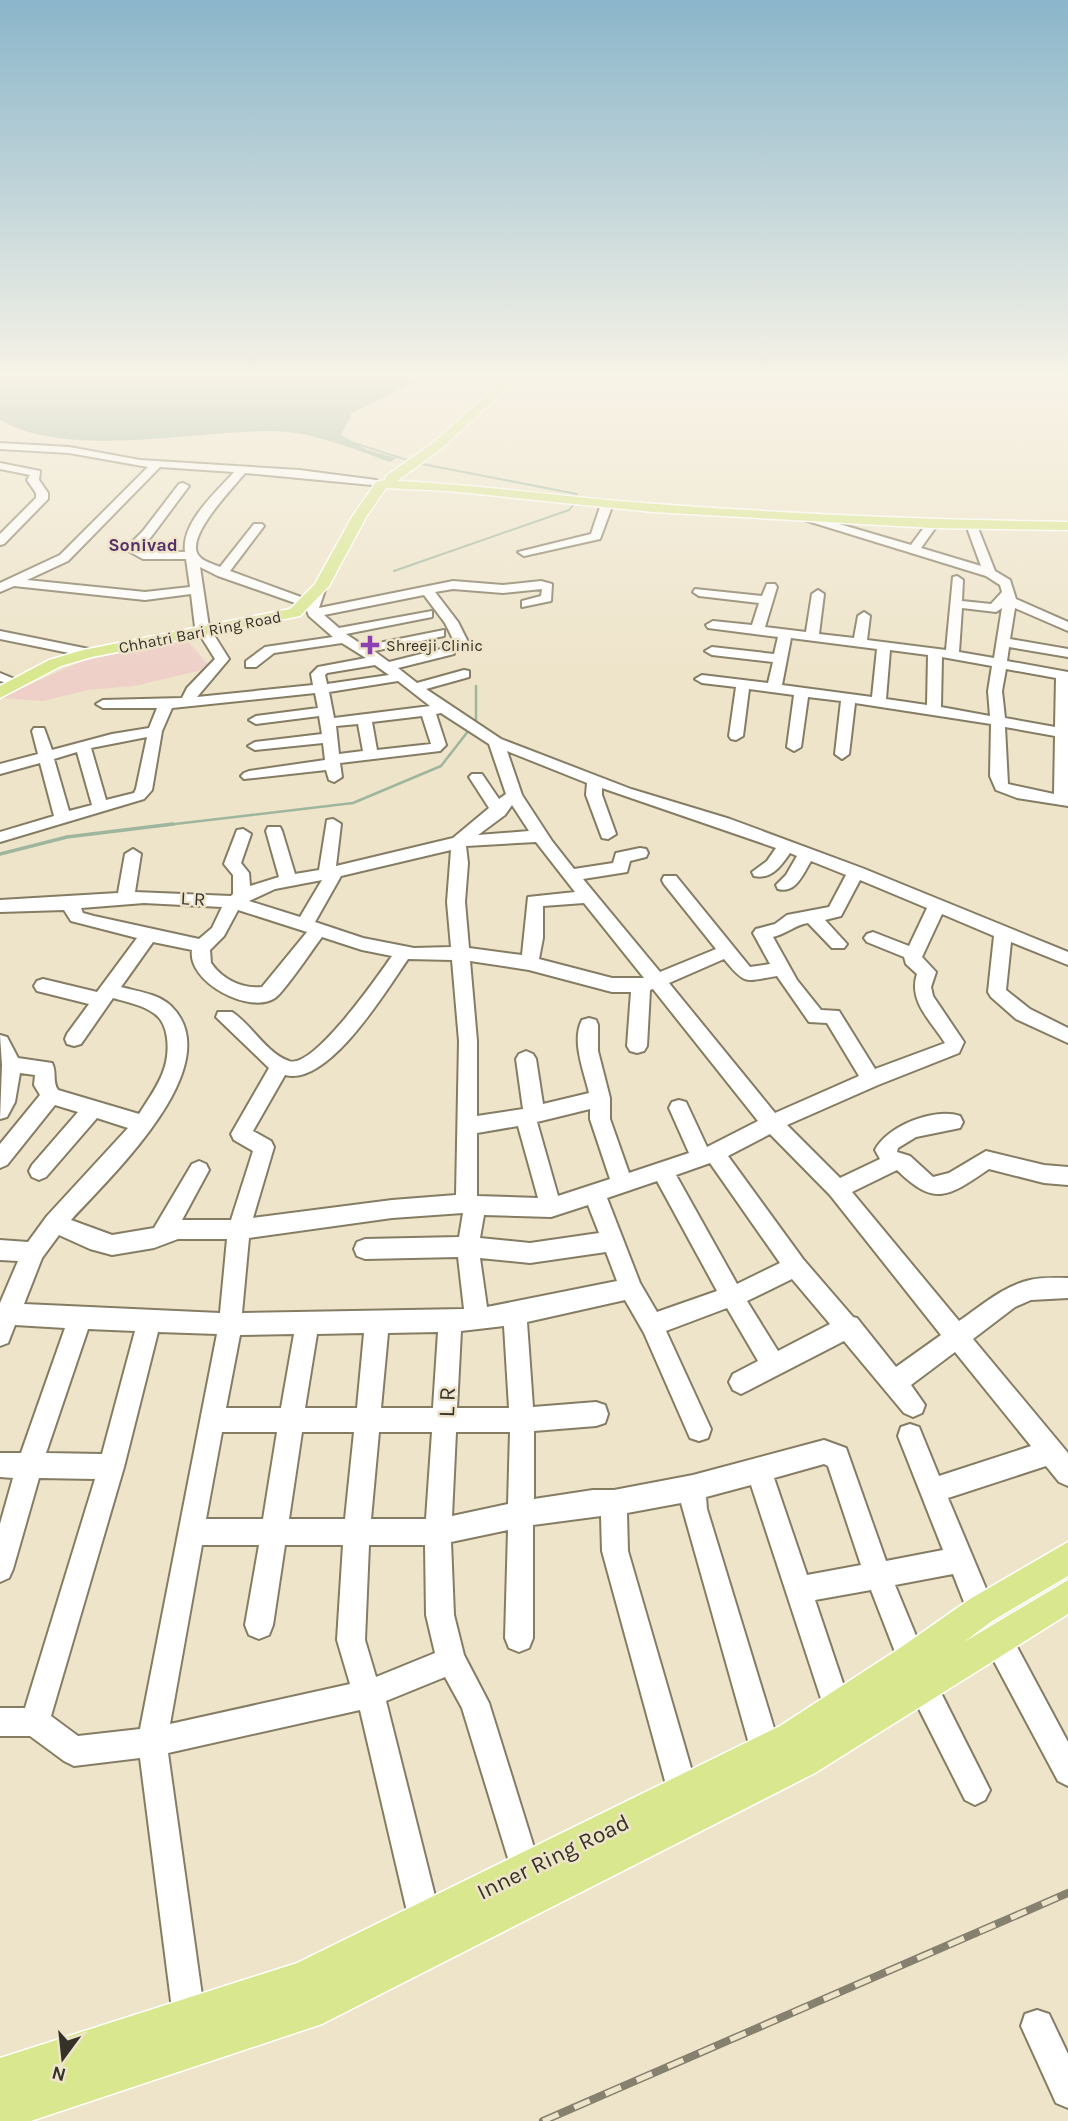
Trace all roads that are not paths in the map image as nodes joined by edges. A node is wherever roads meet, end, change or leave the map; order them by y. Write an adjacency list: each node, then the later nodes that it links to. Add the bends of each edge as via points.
1 (35, 474): 17 (street, via 33,480 42,499)
2 (147, 474): 24 (street, via 64,558)
3 (239, 474): 20 (street, via 198,523 190,542)
4 (311, 474): 7 (street)
5 (392, 474): 7 (main road, Chhatri Bari Ring Road)
6 (392, 474): 7 (main road, Chhatri Bari Ring Road)
7 (384, 480): 9 (main road); 13 (main road, via 654,504); 25 (main road, Chhatri Bari Ring Road); 31 (main road, Chhatri Bari Ring Road, via 341,531)
8 (183, 486): 20 (street, via 131,550 143,555)
9 (607, 504): 10 (main road); 19 (street, via 596,536)
10 (805, 517): 11 (main road); 16 (street)
11 (893, 522): 12 (main road); 16 (street)
12 (932, 524): 14 (main road); 18 (street)
13 (1068, 524): 14 (main road)
14 (972, 525): 22 (street)
15 (258, 526): 21 (street)
16 (885, 539): 18 (street)
17 (0, 541)
18 (915, 549): 22 (street)
19 (524, 552)
20 (194, 557): 21 (street); 27 (street)
21 (222, 573): 31 (street)
22 (990, 573): 30 (street, via 1003,580)
23 (957, 580): 34 (street)
24 (6, 585): 27 (street, via 145,596)
25 (320, 587): 36 (street, via 312,608); 38 (main road, Chhatri Bari Ring Road, via 310,602)
26 (426, 589): 32 (street); 33 (street, via 453,585 548,587 547,598); 51 (street)
27 (196, 590): 42 (street)
28 (699, 592): 43 (street, via 769,594)
29 (818, 594): 48 (street)
30 (1009, 597): 34 (street, via 999,600 996,608); 41 (street); 49 (street)
31 (303, 601): 42 (main road, Chhatri Bari Ring Road, via 290,610)
32 (362, 603): 36 (street); 39 (street)
33 (527, 604)
34 (955, 604): 59 (street)
35 (427, 614): 39 (street)
36 (316, 616): 38 (street); 47 (street)
37 (864, 616): 50 (street)
38 (283, 617): 42 (main road, Chhatri Bari Ring Road)
39 (377, 624): 47 (street)
40 (713, 625): 43 (street)
41 (1068, 627)
42 (204, 629): 54 (main road, Chhatri Bari Ring Road); 76 (street, via 222,659 192,691)
43 (757, 630): 46 (street)
44 (439, 633): 53 (street)
45 (0, 635): 54 (street)
46 (785, 635): 48 (street); 60 (street)
47 (340, 636): 53 (street); 62 (street, via 270,650)
48 (812, 637): 50 (street)
49 (1003, 642): 58 (street); 61 (street)
50 (860, 643): 52 (street)
51 (462, 644)
52 (884, 645): 57 (street); 77 (street)
53 (362, 650): 63 (street)
54 (85, 651): 68 (main road, Chhatri Bari Ring Road, via 51,659); 73 (main road, Chhatri Bari Ring Road)
55 (449, 651): 63 (street)
56 (712, 651): 60 (street)
57 (935, 652): 59 (street); 81 (street)
58 (1068, 653)
59 (952, 655): 61 (street)
60 (780, 659): 72 (street)
61 (998, 663): 65 (street); 84 (street)
62 (251, 664)
63 (382, 664): 66 (street); 70 (street, via 323,670 318,674)
64 (464, 674): 71 (street)
65 (1065, 675): 88 (street)
66 (399, 677): 70 (street); 71 (street)
67 (702, 679): 69 (street)
68 (3, 681)
69 (743, 684): 72 (street); 89 (street)
70 (320, 688): 76 (street); 85 (street)
71 (414, 688): 80 (street)
72 (774, 688): 74 (street)
73 (0, 693)
74 (801, 693): 75 (street); 93 (street)
75 (848, 699): 77 (street); 94 (street)
76 (188, 702): 79 (street)
77 (880, 703): 81 (street)
78 (103, 704): 79 (street)
79 (166, 704): 87 (street)
80 (435, 710): 82 (street); 90 (street); 95 (street, via 438,747)
81 (934, 710): 84 (street)
82 (364, 719): 85 (street); 95 (street)
83 (256, 720): 85 (street)
84 (999, 723): 88 (street); 102 (street, via 1001,787)
85 (327, 724): 91 (street); 97 (street)
86 (39, 731): 96 (street)
87 (155, 731): 92 (street); 104 (street, via 144,790 132,800)
88 (1065, 734): 102 (street)
89 (736, 736)
90 (496, 742): 101 (street); 103 (street)
91 (255, 746)
92 (83, 747): 96 (street); 104 (street)
93 (794, 747)
94 (842, 754)
95 (371, 755): 97 (street)
96 (44, 756): 98 (street); 105 (street)
97 (333, 767): 99 (street)
98 (0, 769)
99 (249, 776)
100 (477, 778): 103 (street)
101 (595, 781): 109 (street, via 594,795); 113 (street)
102 (1065, 800)
103 (507, 803): 110 (street); 112 (street)
104 (100, 810): 105 (street)
105 (63, 819): 111 (street)
106 (333, 824): 118 (street)
107 (275, 831): 121 (street)
108 (243, 834): 126 (street, via 232,864 241,873)
109 (608, 834)
110 (540, 835): 112 (street); 120 (street)
111 (0, 837)
112 (459, 842): 118 (street); 140 (street, via 456,902)
113 (786, 846): 116 (street); 117 (street, via 773,865)
114 (640, 853): 120 (street, via 622,857 621,868)
115 (133, 854): 125 (street)
116 (806, 855): 119 (street); 123 (street)
117 (760, 872)
118 (331, 873): 121 (street); 132 (street)
119 (856, 873): 129 (street); 130 (street, via 839,910)
120 (570, 875): 124 (street)
121 (288, 879): 126 (street)
122 (670, 880): 138 (street)
123 (784, 885)
124 (588, 897): 143 (street, via 534,901); 145 (street)
125 (125, 899): 126 (street, L R); 127 (street, L R)
126 (238, 900): 132 (street, L R); 137 (street, via 217,934)
127 (70, 904): 128 (street, L R); 134 (street, via 77,917)
128 (6, 905): 131 (street)
129 (937, 905): 133 (street); 141 (street)
130 (811, 915): 136 (street); 144 (street, via 762,932)
131 (0, 921)
132 (312, 927): 137 (street, via 268,993 258,997 220,983 200,957); 139 (street, L R)
133 (1003, 932): 142 (street); 150 (street, via 997,992 1023,1014)
134 (149, 934): 137 (street); 147 (street)
135 (873, 938): 141 (street)
136 (838, 944)
137 (202, 946)
138 (727, 951): 144 (street, via 746,974); 145 (street)
139 (404, 952): 140 (street, L R); 156 (street, via 343,1034 304,1068 295,1071)
140 (462, 953): 143 (street, L R); 167 (street, via 468,1041)
141 (913, 954): 157 (street, via 914,962 927,972 924,997 955,1046)
142 (1068, 959)
143 (529, 963): 145 (street, L R, via 612,985)
144 (781, 969): 157 (street, via 816,1017 832,1016)
145 (649, 983): 153 (street); 165 (street)
146 (43, 986): 147 (street)
147 (105, 995): 151 (street); 166 (street, via 144,1000 164,1010 175,1028 174,1074)
148 (225, 1017): 156 (street, via 242,1026)
149 (589, 1026): 159 (street, via 588,1051)
150 (1068, 1036)
151 (75, 1039)
152 (0, 1042): 155 (street)
153 (637, 1046)
154 (526, 1059): 163 (street)
155 (12, 1065): 158 (street, via 45,1068 44,1085); 162 (street)
156 (280, 1066): 181 (street, via 241,1134 264,1146)
157 (871, 1079): 165 (street)
158 (51, 1096): 161 (street); 169 (street)
159 (600, 1098): 163 (street); 175 (street, via 603,1133)
160 (678, 1108): 168 (street)
161 (93, 1109): 166 (street); 173 (street)
162 (0, 1111)
163 (530, 1115): 167 (street); 179 (street)
164 (953, 1122): 170 (street, via 914,1128 888,1144 885,1150)
165 (772, 1123): 168 (street); 176 (street)
166 (144, 1124): 180 (street)
167 (466, 1126): 178 (street)
168 (708, 1155): 172 (street); 188 (street)
169 (0, 1158)
170 (892, 1162): 174 (street, via 899,1160 926,1184 940,1186 986,1160); 176 (street)
171 (199, 1170): 182 (street)
172 (662, 1170): 175 (street); 191 (street)
173 (39, 1171)
174 (1068, 1177)
175 (622, 1182): 177 (street)
176 (837, 1189): 203 (street)
177 (594, 1193): 179 (street); 183 (street)
178 (471, 1205): 179 (street); 181 (street, via 379,1210); 184 (street)
179 (551, 1208)
180 (55, 1223): 182 (street, via 112,1245); 187 (street)
181 (239, 1230): 182 (street, via 177,1229); 200 (street)
182 (162, 1235)
183 (612, 1241): 184 (street, via 530,1252); 190 (street)
184 (468, 1247): 185 (street); 194 (street)
185 (365, 1249)
186 (0, 1250): 187 (street)
187 (33, 1252): 196 (street)
188 (795, 1266): 191 (street); 202 (street)
189 (1068, 1288): 203 (street, via 1030,1290 1007,1300)
190 (631, 1289): 192 (street); 201 (street)
191 (732, 1296): 201 (street); 204 (street)
192 (515, 1314): 194 (street); 211 (street)
193 (80, 1318): 195 (street); 196 (street); 217 (street)
194 (477, 1319): 197 (street)
195 (149, 1320): 200 (street); 219 (street)
196 (2, 1321)
197 (450, 1321): 199 (street); 212 (street, L R)
198 (307, 1322): 199 (street); 200 (street); 210 (street)
199 (377, 1323): 213 (street)
200 (230, 1324): 209 (street)
201 (652, 1325): 214 (street)
202 (849, 1326): 204 (street); 206 (street)
203 (963, 1341): 206 (street); 216 (street)
204 (773, 1365): 205 (street)
205 (741, 1382)
206 (894, 1383): 207 (street)
207 (914, 1405)
208 (596, 1414): 211 (street)
209 (213, 1420): 210 (street); 227 (street)
210 (293, 1420): 213 (street); 228 (street)
211 (522, 1420): 212 (street); 225 (street)
212 (447, 1421): 213 (street); 229 (street, L R)
213 (369, 1422): 226 (street)
214 (699, 1429)
215 (910, 1436): 223 (street)
216 (1059, 1453): 221 (street); 223 (street)
217 (30, 1464): 218 (street); 219 (street); 232 (street)
218 (0, 1465)
219 (111, 1466): 244 (street)
220 (759, 1470): 222 (street); 233 (street, via 824,1452 837,1457); 234 (street)
221 (1068, 1473)
222 (693, 1488): 224 (street); 246 (street, via 694,1509)
223 (932, 1491): 231 (street)
224 (614, 1503): 225 (street); 249 (street, via 615,1551)
225 (521, 1514): 229 (street); 238 (street)
226 (357, 1531): 228 (street); 229 (street); 241 (street, via 351,1640)
227 (192, 1532): 228 (street); 245 (street)
228 (275, 1532): 236 (street)
229 (439, 1532): 239 (street, L R, via 440,1615)
230 (1068, 1558): 237 (main road, Inner Ring Road)
231 (960, 1560): 233 (street); 237 (street)
232 (0, 1569)
233 (878, 1575): 234 (street); 240 (street)
234 (799, 1590): 242 (street)
235 (1068, 1596): 237 (main road, Inner Ring Road)
236 (260, 1625)
237 (989, 1625): 240 (main road, Inner Ring Road); 247 (street)
238 (519, 1638)
239 (450, 1660): 241 (street); 250 (street, L R, via 475,1703)
240 (918, 1673): 242 (main road, Inner Ring Road); 248 (street); 256 (main road, Inner Ring Road, via 803,1761 308,2010)
241 (370, 1694): 245 (street); 251 (street)
242 (838, 1710): 246 (main road, Inner Ring Road)
243 (0, 1722): 244 (street)
244 (35, 1722): 245 (street, via 74,1751)
245 (152, 1742): 252 (street)
246 (766, 1751): 249 (main road, Inner Ring Road)
247 (1068, 1772)
248 (975, 1790)
249 (683, 1792): 250 (main road, Inner Ring Road)
250 (526, 1870): 251 (main road, Inner Ring Road)
251 (425, 1920): 252 (main road, Inner Ring Road, via 303,1980)
252 (189, 2017): 254 (main road, Inner Ring Road)
253 (1037, 2026): 255 (street)
254 (0, 2078)
255 (1068, 2091)
256 (0, 2111)

